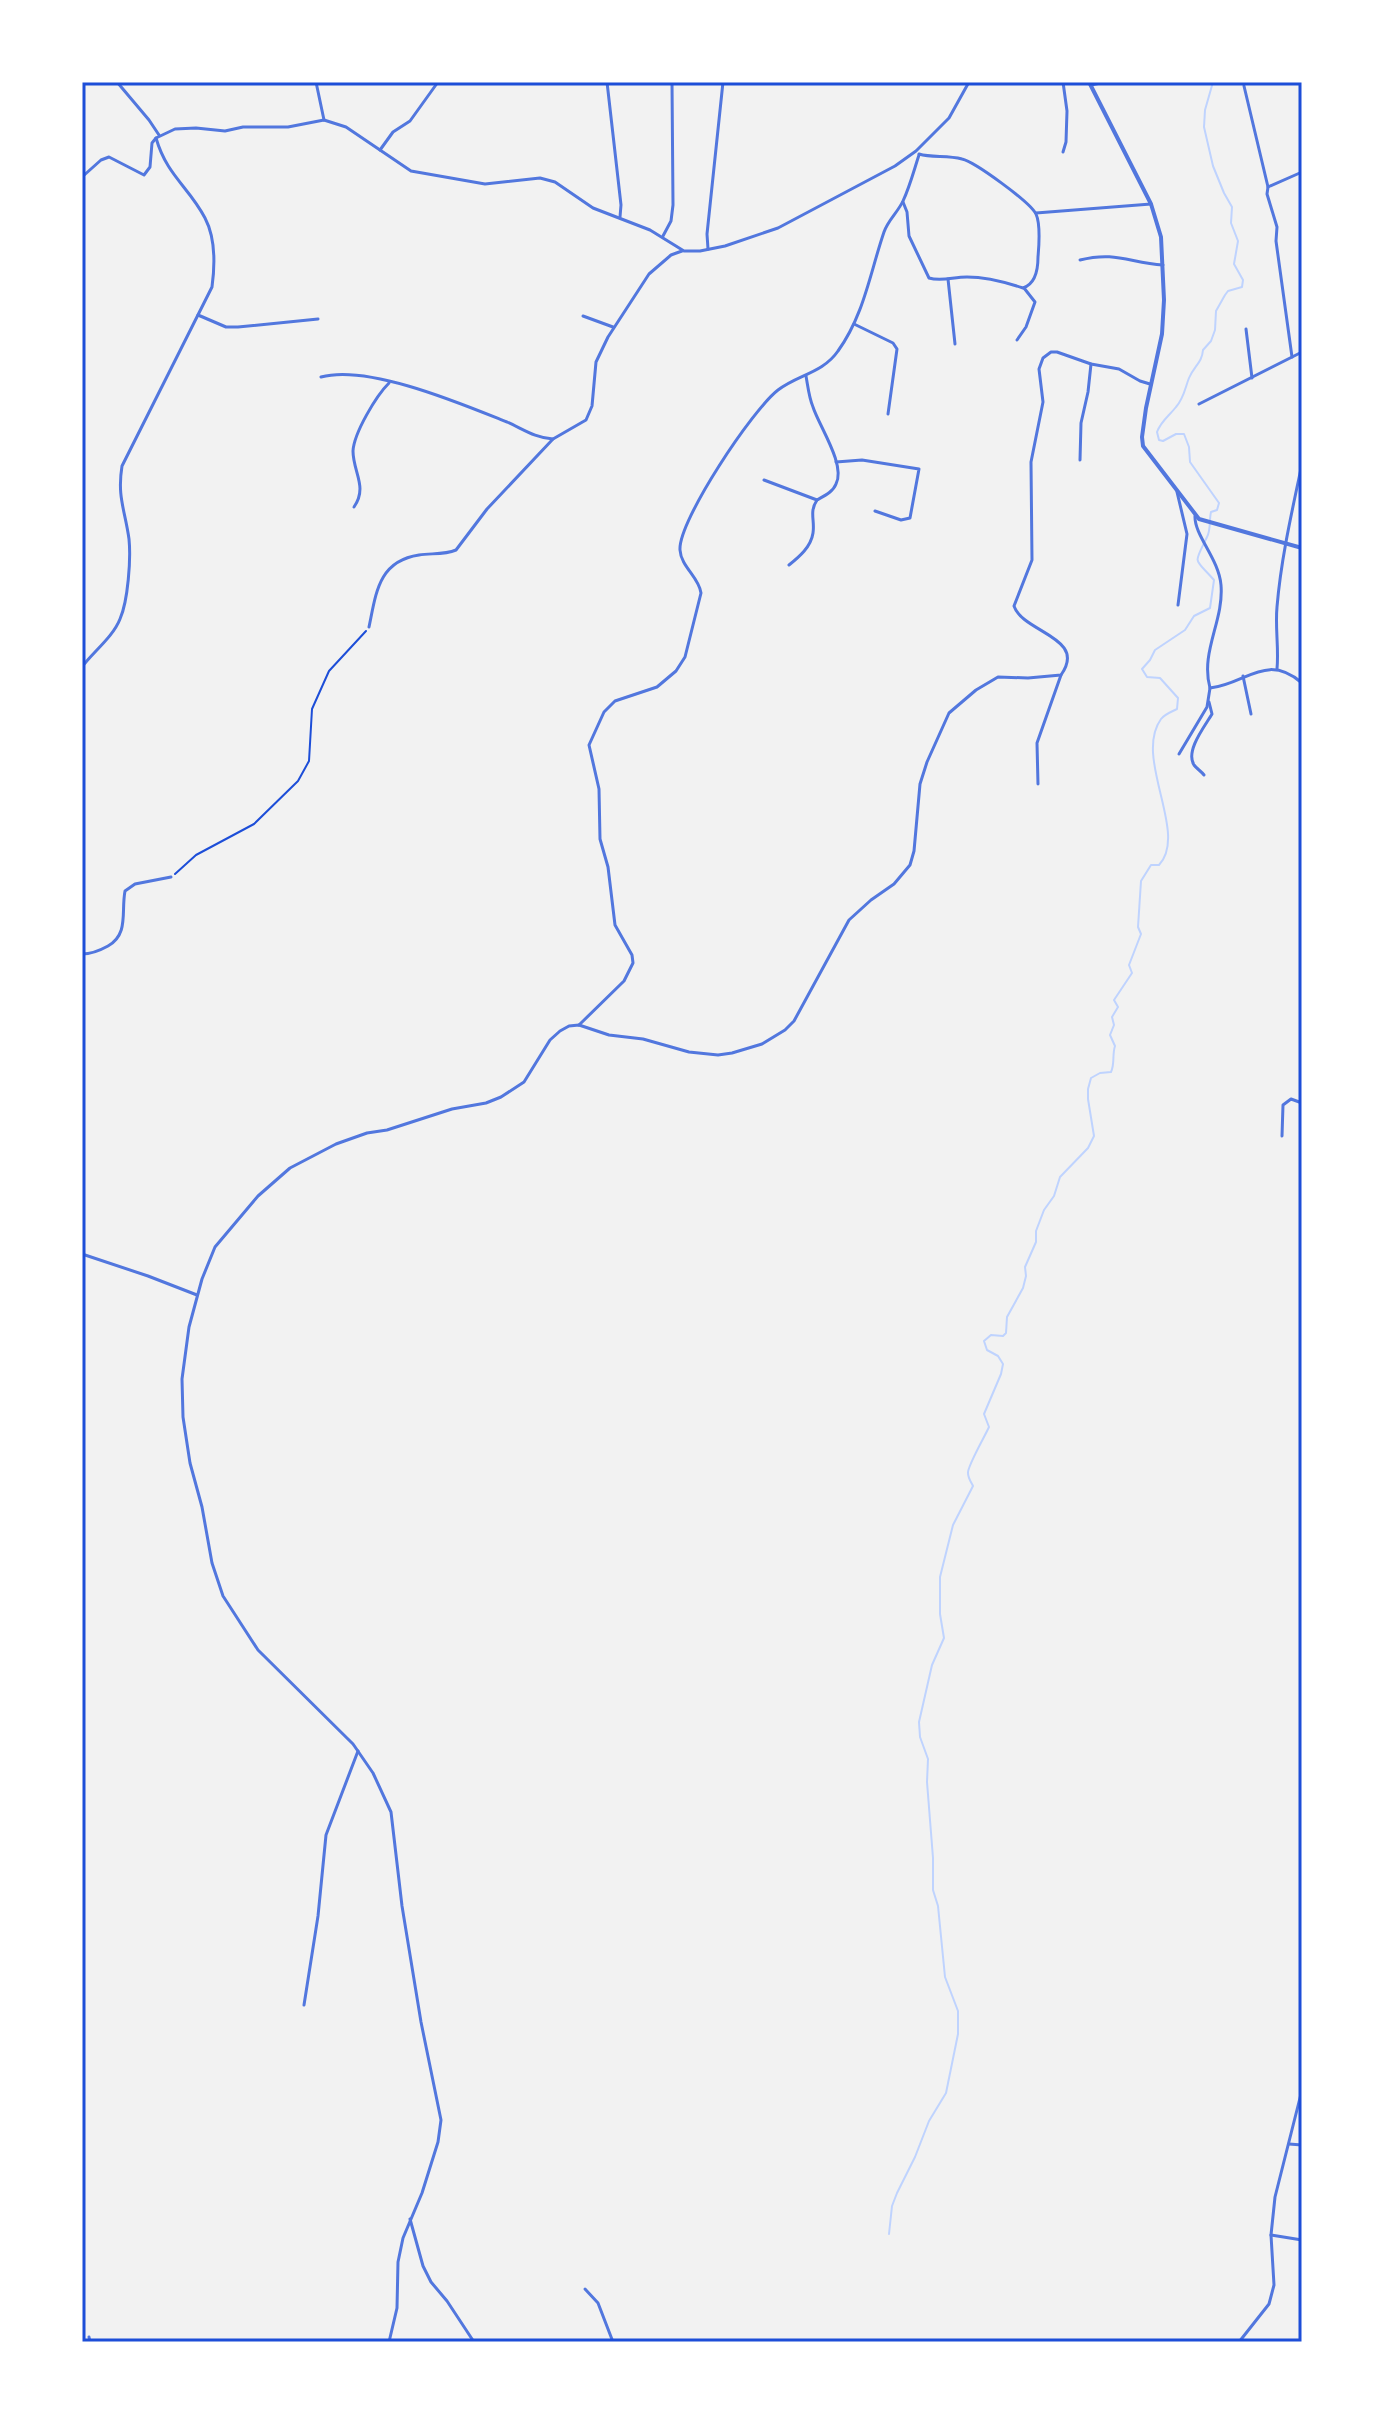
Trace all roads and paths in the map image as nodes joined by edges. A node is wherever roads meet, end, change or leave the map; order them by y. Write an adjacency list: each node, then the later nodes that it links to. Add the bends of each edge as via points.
1 (107, 82): 2 (street)
2 (117, 82): 14 (street)
3 (316, 82): 13 (street)
4 (438, 82): 15 (street, via 410,121)
5 (607, 82): 24 (street)
6 (672, 82): 25 (street, via 673,205)
7 (723, 82): 27 (street)
8 (969, 82): 17 (street, via 949,118)
9 (1063, 82): 16 (street)
10 (1105, 82): 11 (street)
11 (1090, 84): 22 (street)
12 (1244, 86): 20 (street)
13 (324, 120): 14 (street, via 225,131 183,128); 15 (street, via 346,127)
14 (158, 137): 19 (street, via 144,175 109,157); 34 (street, via 162,157 206,219 211,236 212,287)
15 (380, 150): 24 (street, via 427,175 485,184 540,178 555,182 593,208)
16 (1063, 152)
17 (918, 153): 21 (street); 23 (street, via 966,159); 27 (street, via 790,223)
18 (1302, 172): 20 (street)
19 (82, 177)
20 (1268, 187): 43 (street)
21 (903, 202): 32 (street, via 909,236 924,272 932,280); 37 (street, via 887,226)
22 (1151, 204): 23 (street); 31 (street)
23 (1036, 213): 33 (street, via 1038,262 1033,280)
24 (620, 217): 25 (street)
25 (663, 237): 26 (street)
26 (671, 243): 28 (street); 29 (street)
27 (709, 250): 28 (street)
28 (684, 251): 29 (street)
29 (671, 255): 38 (street, via 649,274)
30 (1080, 260): 31 (street, via 1107,255)
31 (1163, 265): 49 (street, via 1162,334)
32 (948, 279): 33 (street, via 981,278); 41 (street)
33 (1024, 288): 40 (street, via 1035,302)
34 (198, 315): 36 (street, via 226,327); 67 (street, via 122,466 120,501 129,539 125,603 115,628)
35 (583, 316): 38 (street)
36 (318, 319)
37 (854, 324): 45 (street, via 830,361); 51 (street, via 897,349)
38 (614, 327): 52 (street, via 596,362 589,417)
39 (1246, 329): 47 (street)
40 (1017, 340)
41 (955, 344)
42 (1302, 352): 43 (street)
43 (1292, 357): 47 (street)
44 (1091, 364): 49 (street, via 1119,369); 53 (street); 69 (street, via 1054,352 1040,364 1043,402 1030,477 1032,560 1014,606 1068,655)
45 (806, 376): 54 (street, via 811,403); 82 (street, via 778,390 756,412 700,497 680,545 701,593 681,664 657,687 615,701 589,745 615,925 633,963 624,981)
46 (321, 377): 48 (street, via 335,373)
47 (1252, 378): 50 (street)
48 (390, 382): 52 (street); 59 (street, via 357,435 353,451 361,481)
49 (1150, 384): 57 (street, via 1143,446)
50 (1199, 404)
51 (888, 414)
52 (553, 439): 66 (street, via 456,550 413,555 385,573 377,585)
53 (1080, 460)
54 (836, 462): 58 (street, via 837,483); 60 (street, via 862,460 919,469 910,518)
55 (1302, 464): 62 (street)
56 (764, 480): 58 (street)
57 (1177, 492): 61 (street); 65 (street, via 1187,534)
58 (817, 500): 64 (street, via 811,541)
59 (354, 507)
60 (875, 511)
61 (1195, 515): 62 (street); 72 (street, via 1221,587 1207,661)
62 (1287, 545): 63 (street); 68 (street, via 1276,620)
63 (1302, 548)
64 (789, 565)
65 (1178, 605)
66 (369, 627): 80 (path, via 329,671 312,709 309,761 298,781 254,824 196,855)
67 (82, 667)
68 (1277, 670): 70 (street); 71 (street)
69 (1061, 675): 79 (street, via 1037,743); 82 (street, via 998,677 949,713 920,784 910,865 849,920 785,1030 762,1044 718,1055)
70 (1243, 676): 72 (street); 74 (street)
71 (1302, 683)
72 (1210, 688): 73 (street)
73 (1209, 702): 76 (street); 78 (street, via 1212,714 1192,756)
74 (1251, 714)
75 (1302, 734): 77 (street)
76 (1179, 754)
77 (1302, 772)
78 (1204, 775)
79 (1038, 784)
80 (171, 877): 81 (street, via 125,891 120,936 105,948)
81 (82, 954)
82 (579, 1025): 86 (street, via 550,1040 524,1082 501,1097 367,1133 290,1168 215,1247)
83 (1302, 1103): 84 (street, via 1291,1099 1283,1105)
84 (1282, 1136)
85 (82, 1254): 86 (street)
86 (197, 1295): 87 (street, via 182,1379 183,1417 223,1596 258,1650)
87 (358, 1751): 88 (street, via 326,1835); 93 (street, via 391,1812 402,1906 441,2120)
88 (304, 2005)
89 (1302, 2081): 90 (street)
90 (1302, 2090): 91 (street)
91 (1289, 2144): 92 (street); 94 (street)
92 (1302, 2145)
93 (410, 2219): 97 (street, via 398,2262 397,2308); 98 (street, via 431,2282)
94 (1271, 2235): 95 (street); 100 (street, via 1274,2285 1269,2304)
95 (1302, 2240)
96 (585, 2289): 99 (street, via 598,2303)
97 (389, 2342)
98 (474, 2342)
99 (613, 2342)
100 (1239, 2342)

